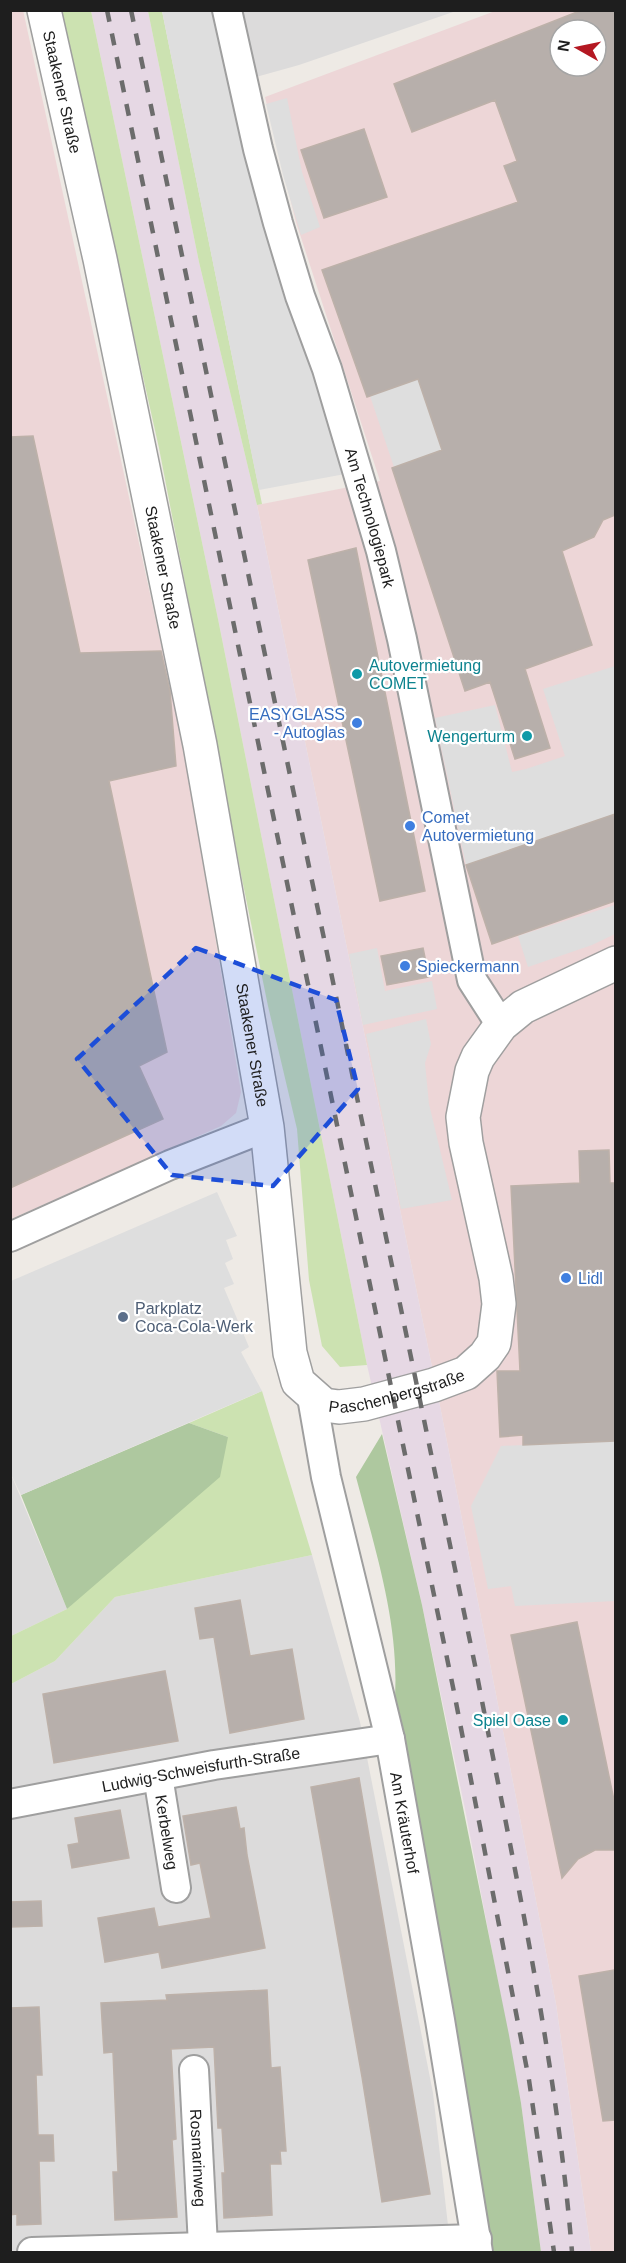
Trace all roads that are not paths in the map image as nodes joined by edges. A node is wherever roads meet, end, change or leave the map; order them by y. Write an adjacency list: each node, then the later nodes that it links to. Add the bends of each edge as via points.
1 (44, 10): 5 (street, Staakener Straße, via 100,259 200,745)
2 (227, 10): 4 (street, Am Technologiepark, via 278,223 381,552 472,980)
3 (615, 963): 4 (street, Paschenbergstraße, via 522,1007)
4 (501, 1025): 7 (street, Paschenbergstraße, via 472,1071 463,1117 496,1278 499,1304 494,1342 466,1373 418,1390 339,1407 324,1406)
5 (267, 1127): 6 (street, via 170,1165); 7 (street, Paschenbergstraße, via 290,1353 298,1382)
6 (10, 1237)
7 (312, 1397): 8 (street, Am Kräuterhof, via 326,1476)
8 (390, 1739): 9 (street, Ludwig-Schweisfurth-Straße); 14 (street, Am Kräuterhof)
9 (158, 1776): 10 (street, Ludwig-Schweisfurth-Straße); 11 (street, Kerbelweg)
10 (10, 1804)
11 (176, 1888)
12 (194, 2070): 13 (street, Rosmarinweg)
13 (203, 2246): 14 (street); 15 (street)
14 (477, 2246)
15 (32, 2253)

